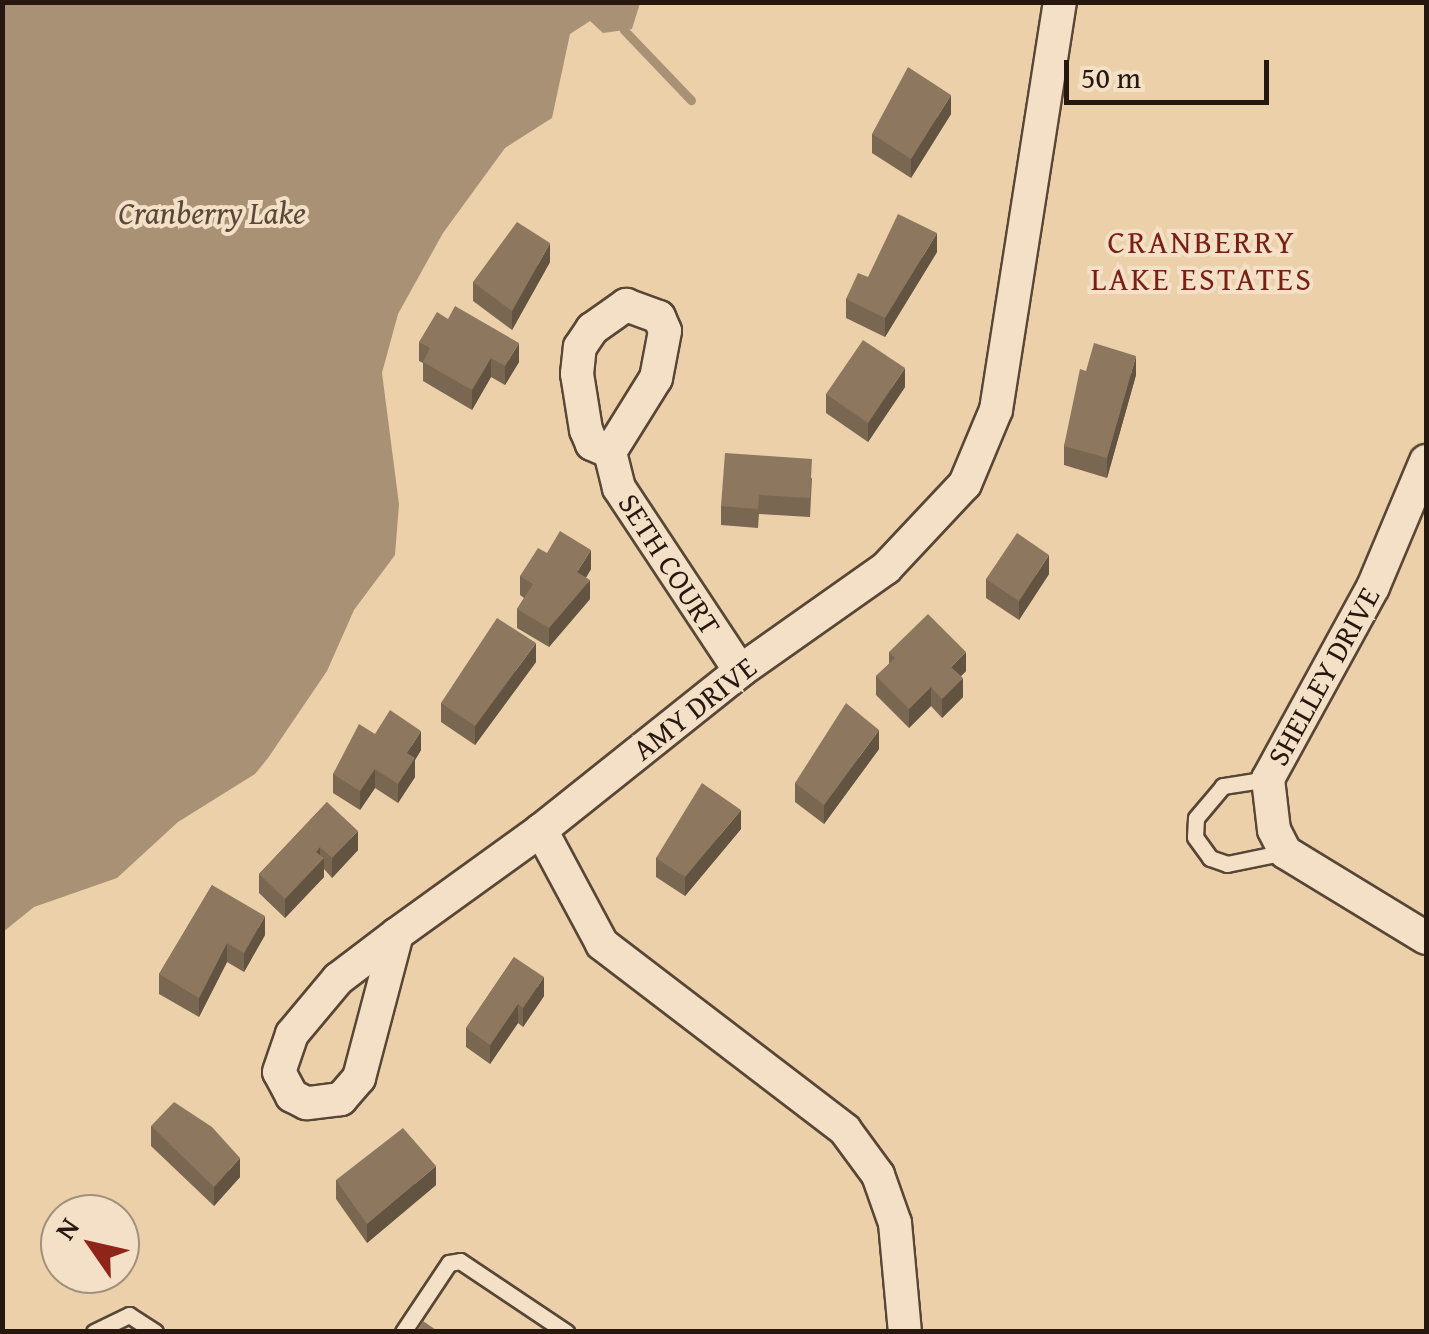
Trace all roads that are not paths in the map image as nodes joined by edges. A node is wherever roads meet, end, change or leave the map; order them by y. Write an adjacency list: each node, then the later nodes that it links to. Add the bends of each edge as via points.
1 (1060, 2): 4 (street, AMY DRIVE, via 996,410 966,484 886,568)
2 (610, 452): 4 (street, SETH COURT, via 632,514)
3 (1426, 461): 5 (street, SHELLEY DRIVE, via 1373,587)
4 (740, 671): 6 (street, AMY DRIVE)
5 (1268, 779): 7 (street, SHELLEY DRIVE, via 1274,830); 7 (lane, via 1224,786 1196,818 1194,837 1210,858 1227,864)
6 (541, 830): 8 (street, AMY DRIVE); 14 (street, via 602,944 846,1130 878,1176 895,1223)
7 (1285, 852): 9 (street, via 1306,871)
8 (397, 934): 8 (street, AMY DRIVE, via 338,979 292,1034 279,1072 292,1096 306,1103 341,1099 359,1078)
9 (1426, 938)
10 (94, 1332): 11 (lane, via 129,1316)
11 (154, 1332)
12 (404, 1332): 13 (lane, via 449,1263 460,1262)
13 (566, 1332)
14 (904, 1332)

